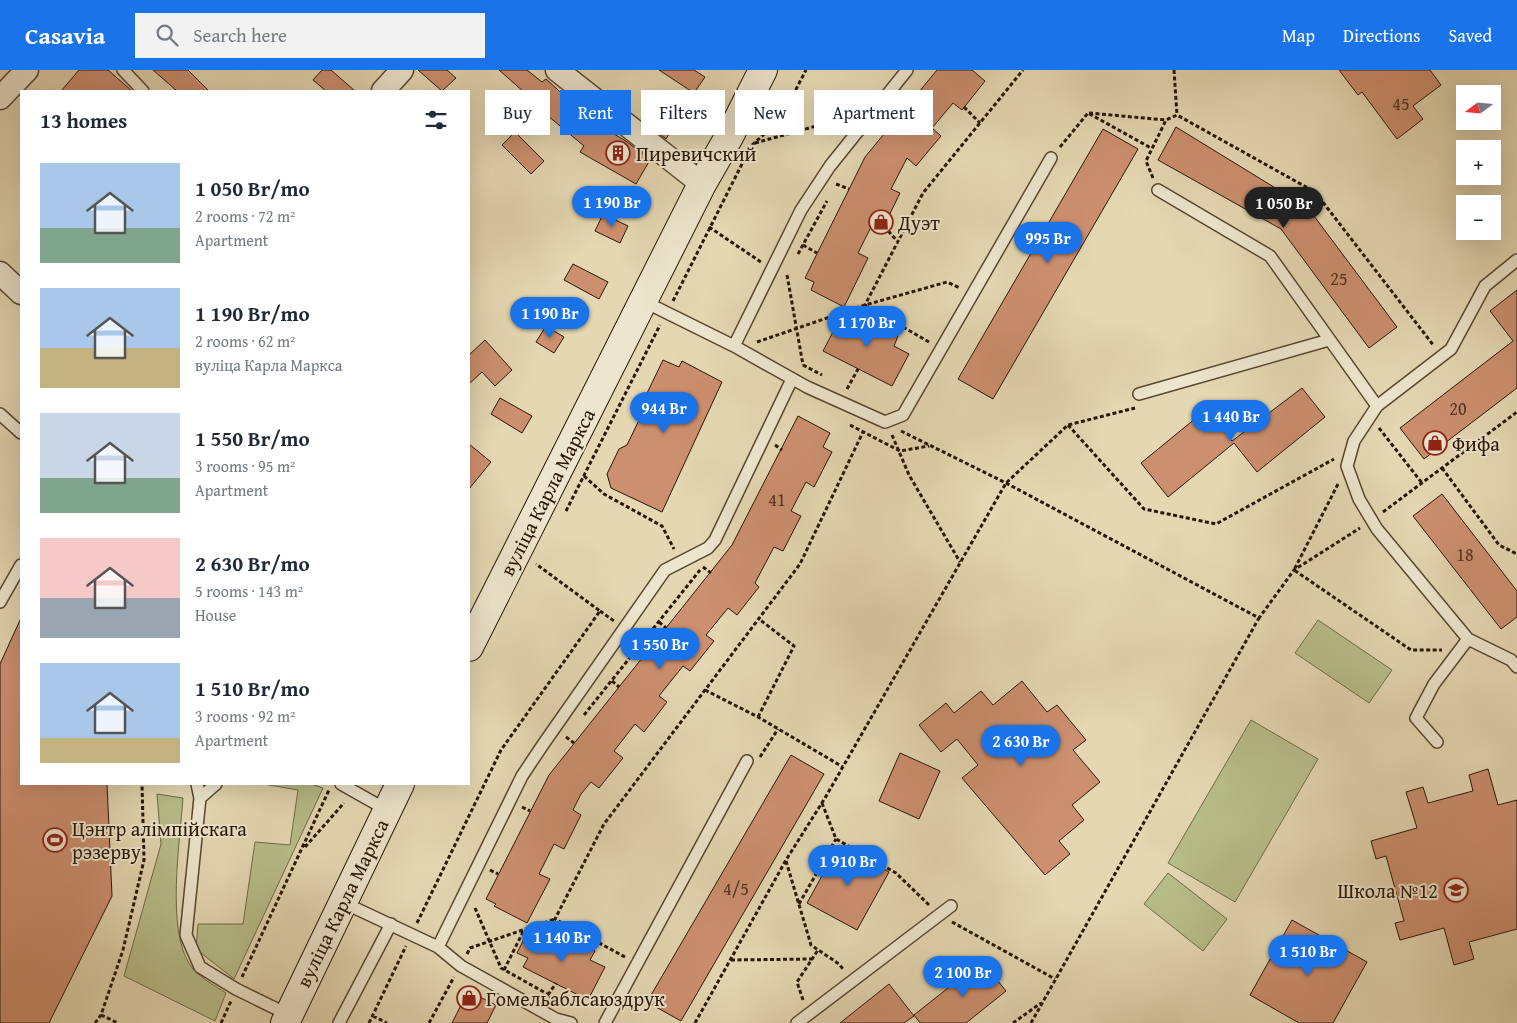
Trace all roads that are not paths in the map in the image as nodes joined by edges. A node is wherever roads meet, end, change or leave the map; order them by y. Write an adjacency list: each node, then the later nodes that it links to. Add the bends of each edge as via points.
1 (27, 70): 9 (street)
2 (123, 70): 7 (lane)
3 (402, 70): 8 (street)
4 (557, 70): 11 (street)
5 (763, 70): 11 (main road, вуліца Карла Маркса)
6 (907, 70): 18 (lane, via 830,166 801,210)
7 (142, 90)
8 (384, 90)
9 (0, 98)
10 (1051, 158): 19 (lane, via 903,416 885,422)
11 (702, 184): 16 (main road, вуліца Карла Маркса)
12 (1158, 190): 17 (lane, via 1270,256)
13 (1517, 260): 21 (lane, via 1485,286 1451,349)
14 (0, 273): 15 (street)
15 (20, 292)
16 (655, 307): 18 (lane); 28 (main road, вуліца Карла Маркса)
17 (1329, 340): 20 (lane); 21 (lane)
18 (736, 347): 19 (lane)
19 (792, 379): 41 (lane, via 715,540 708,548 665,570 522,776)
20 (1139, 394)
21 (1377, 406): 27 (lane, via 1354,441 1347,466 1359,499 1372,520)
22 (0, 414): 23 (lane)
23 (20, 432)
24 (20, 566): 25 (lane)
25 (5, 585): 26 (lane)
26 (0, 602)
27 (1468, 640): 29 (lane); 30 (lane, via 1434,684 1416,718)
28 (470, 645)
29 (1517, 666)
30 (1437, 742)
31 (747, 761): 45 (lane)
32 (197, 785): 36 (lane)
33 (215, 785): 36 (lane)
34 (343, 785): 37 (lane)
35 (400, 785): 37 (main road, вуліца Карла Маркса)
36 (200, 798): 42 (lane, via 186,935 200,967)
37 (387, 810): 38 (main road, вуліца Карла Маркса)
38 (342, 902): 40 (lane); 42 (main road, вуліца Карла Маркса)
39 (951, 906): 46 (lane)
40 (391, 924): 41 (lane); 43 (lane)
41 (438, 947): 44 (lane, via 461,966 548,1015)
42 (287, 1019)
43 (339, 1023)
44 (571, 1023)
45 (605, 1023)
46 (798, 1023)

